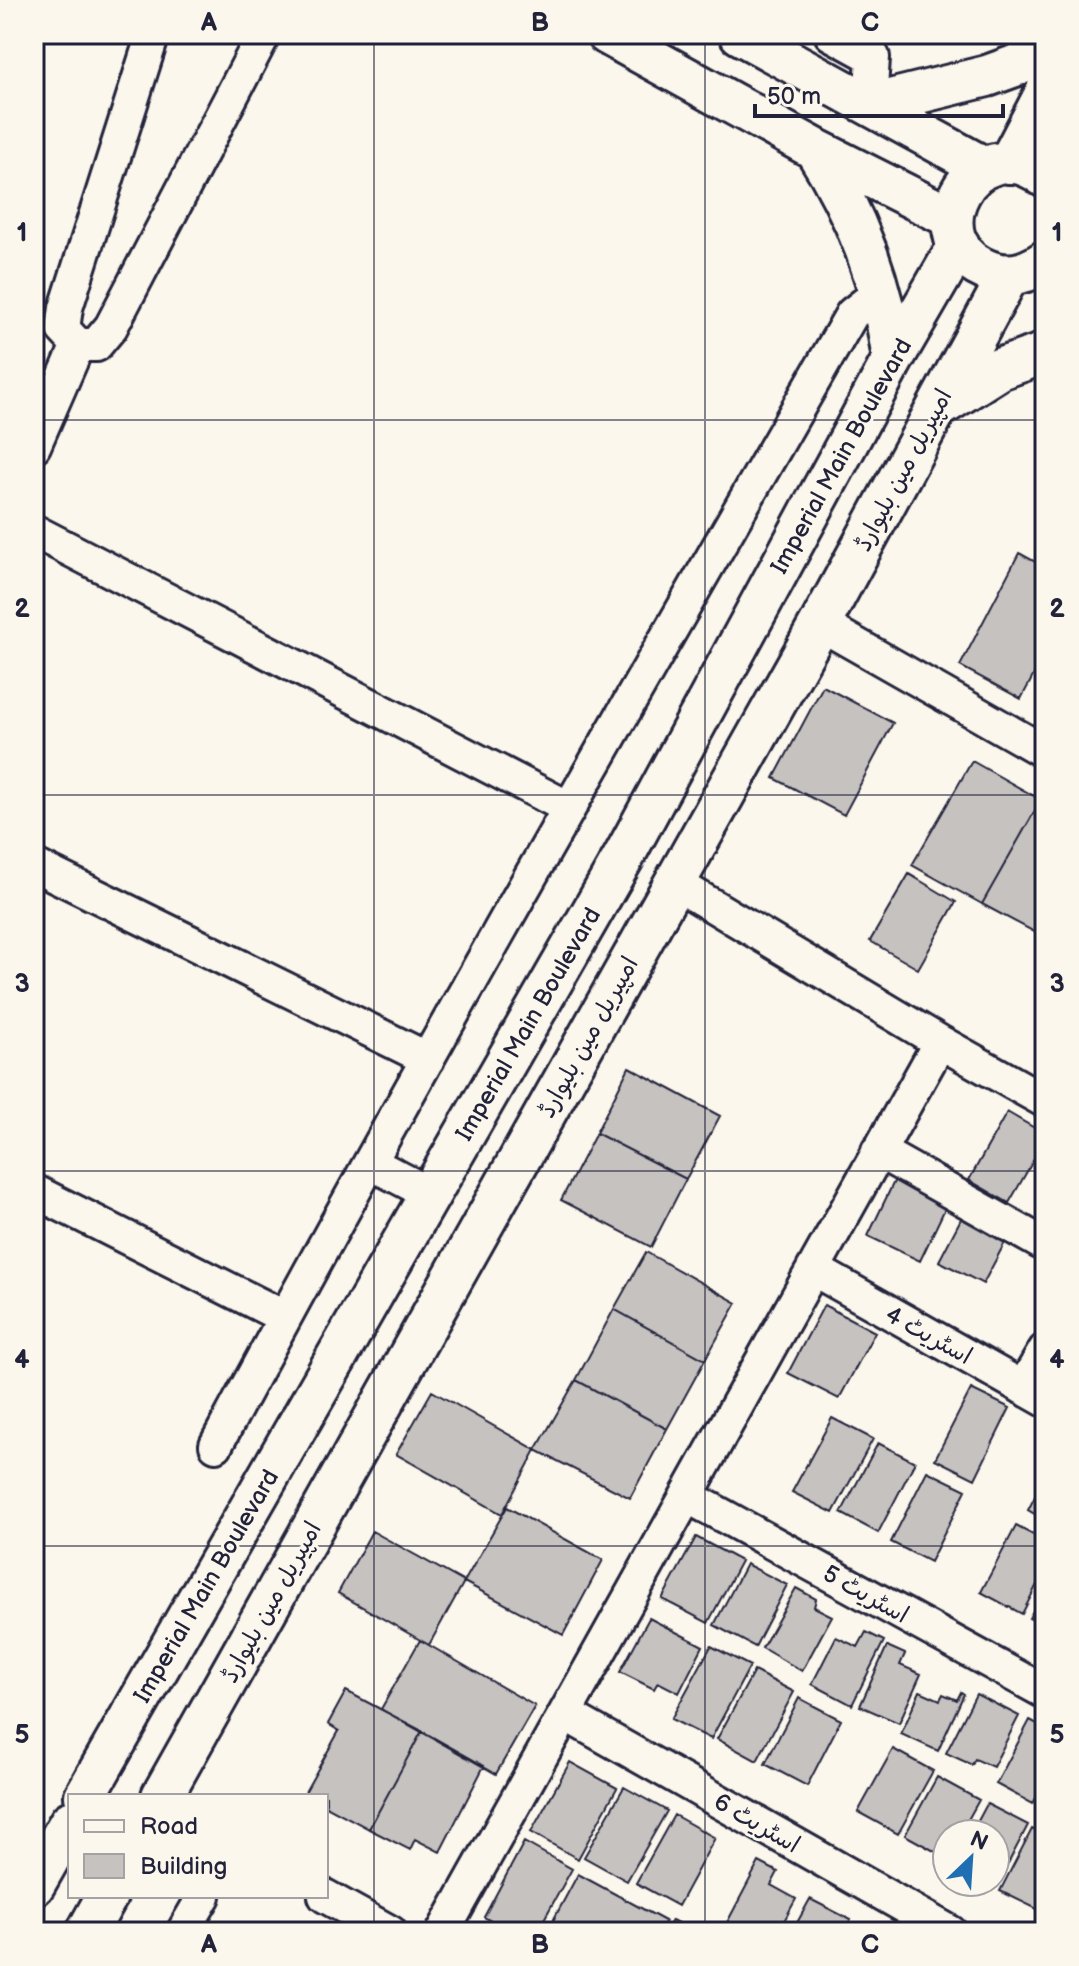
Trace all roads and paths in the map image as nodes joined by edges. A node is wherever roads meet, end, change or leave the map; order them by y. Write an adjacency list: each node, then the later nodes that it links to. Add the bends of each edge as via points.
1 (153, 34): 14 (street, via 66,308 63,329)
2 (264, 34): 14 (street, via 111,327 96,345)
3 (607, 34): 9 (street)
4 (740, 34): 8 (street)
5 (831, 34): 8 (street, via 873,57)
6 (1045, 55): 8 (street, via 987,76)
7 (1045, 94): 10 (street, Imperial Main Boulevard)
8 (870, 105): 10 (street)
9 (815, 149): 11 (street); 13 (street, via 854,217)
10 (1013, 169): 11 (street, Imperial Main Boulevard, via 967,180 956,198)
11 (955, 232): 12 (street, via 980,267); 16 (street, Imperial Main Boulevard)
12 (1034, 268): 17 (street, امپیریل مین بلیوارڈ)
13 (881, 291): 16 (street); 22 (street, via 852,314)
14 (78, 345): 18 (street)
15 (1045, 353): 17 (street, via 999,369)
16 (893, 359): 31 (street, Imperial Main Boulevard, via 623,858)
17 (937, 408): 20 (street, امپیریل مین بلیوارڈ)
18 (34, 446)
19 (34, 531): 22 (street)
20 (820, 624): 21 (street); 24 (street, امپیریل مین بلیوارڈ)
21 (1045, 752)
22 (569, 808): 26 (street)
23 (34, 865): 26 (street)
24 (675, 883): 25 (street); 42 (street, امپیریل مین بلیوارڈ)
25 (940, 1042): 27 (street); 28 (street)
26 (428, 1059): 29 (street)
27 (1045, 1101)
28 (878, 1151): 32 (street); 33 (street)
29 (371, 1163): 31 (street); 34 (street)
30 (34, 1191): 34 (street)
31 (430, 1194): 41 (street, Imperial Main Boulevard)
32 (1045, 1245)
33 (813, 1269): 36 (street, اسٹریٹ 4); 38 (street)
34 (284, 1317): 37 (street)
35 (1045, 1350): 36 (street)
36 (1034, 1394)
37 (216, 1445)
38 (687, 1496): 39 (street, اسٹریٹ 5); 40 (street)
39 (1045, 1692)
40 (565, 1714): 51 (street); 52 (street, اسٹریٹ 6)
41 (86, 1794)
42 (163, 1794)
43 (68, 1826): 44 (street)
44 (34, 1885)
45 (106, 1898): 48 (street)
46 (203, 1898): 49 (street)
47 (328, 1898): 50 (street)
48 (87, 1932)
49 (183, 1932)
50 (390, 1932)
51 (443, 1932)
52 (950, 1932)

